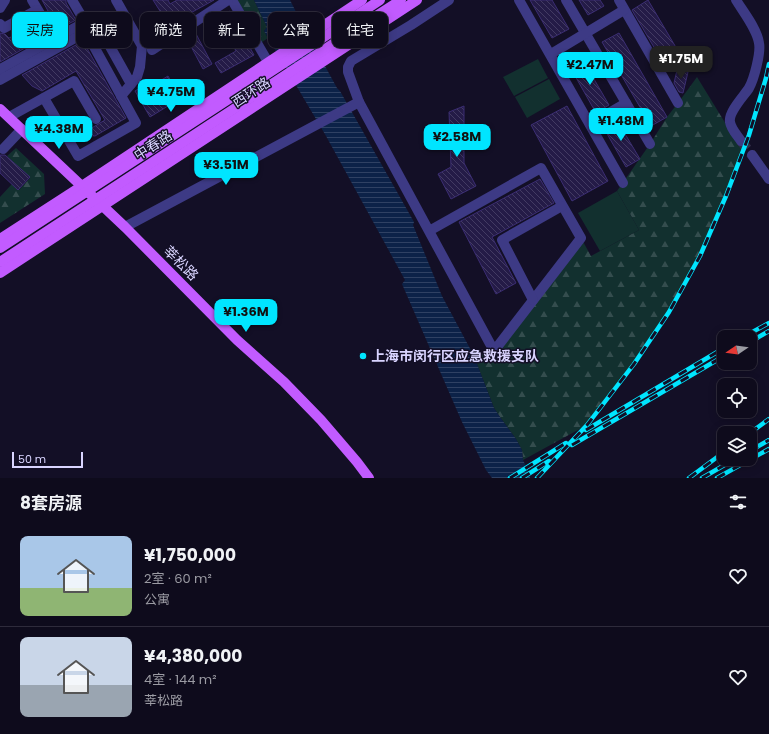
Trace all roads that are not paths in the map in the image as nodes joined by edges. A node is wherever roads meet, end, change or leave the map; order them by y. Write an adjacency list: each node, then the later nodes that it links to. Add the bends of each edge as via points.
1 (5, 0): 16 (street)
2 (32, 0): 17 (street)
3 (72, 0): 20 (street, via 85,22)
4 (116, 0): 31 (street, via 142,46 140,67 137,77)
5 (228, 0): 26 (street)
6 (232, 0): 28 (street)
7 (362, 0): 28 (main road, 西环路)
8 (380, 0): 54 (main road, 中春路, bridge)
9 (401, 0): 55 (main road, 中春路, bridge)
10 (417, 0): 49 (main road, 西环路)
11 (449, 0): 36 (street, via 351,61 348,72)
12 (519, 0): 27 (street)
13 (566, 0): 21 (street)
14 (619, 0): 18 (street)
15 (736, 0): 42 (street, via 755,31 760,48 751,82 729,121)
16 (0, 8)
17 (38, 10): 19 (street, via 4,28)
18 (624, 10): 21 (street); 35 (street)
19 (0, 24)
20 (68, 31)
21 (586, 33): 27 (street); 34 (street)
22 (76, 38): 30 (street)
23 (38, 48): 29 (street)
24 (95, 48): 32 (street)
25 (111, 48): 31 (street)
26 (152, 50)
27 (551, 54): 40 (street)
28 (270, 61): 48 (main road, 西环路)
29 (0, 70)
30 (0, 80)
31 (131, 84): 32 (street)
32 (121, 96): 33 (street, via 136,123 78,156)
33 (44, 98): 38 (street); 39 (street, via 74,81)
34 (626, 103): 40 (street); 43 (street)
35 (678, 103)
36 (355, 104): 51 (street); 52 (street)
37 (0, 109): 38 (main road, 莘松路)
38 (8, 117): 41 (main road, 莘松路)
39 (96, 119)
40 (590, 124): 47 (street)
41 (22, 130): 44 (street); 48 (main road, 莘松路)
42 (741, 140)
43 (650, 144)
44 (3, 149)
45 (752, 155): 46 (street)
46 (769, 179)
47 (623, 183)
48 (82, 186): 49 (main road, 莘松路); 53 (main road, 西环路)
49 (103, 205): 51 (main road, 莘松路); 56 (main road, 西环路)
50 (562, 206): 52 (street, via 541,168); 57 (street, via 580,238); 57 (street, via 502,240)
51 (125, 227): 58 (main road, 莘松路, via 321,420)
52 (429, 231): 57 (street, via 494,351)
53 (0, 239)
54 (0, 248)
55 (0, 262)
56 (0, 273)
57 (533, 300)
58 (369, 478)

